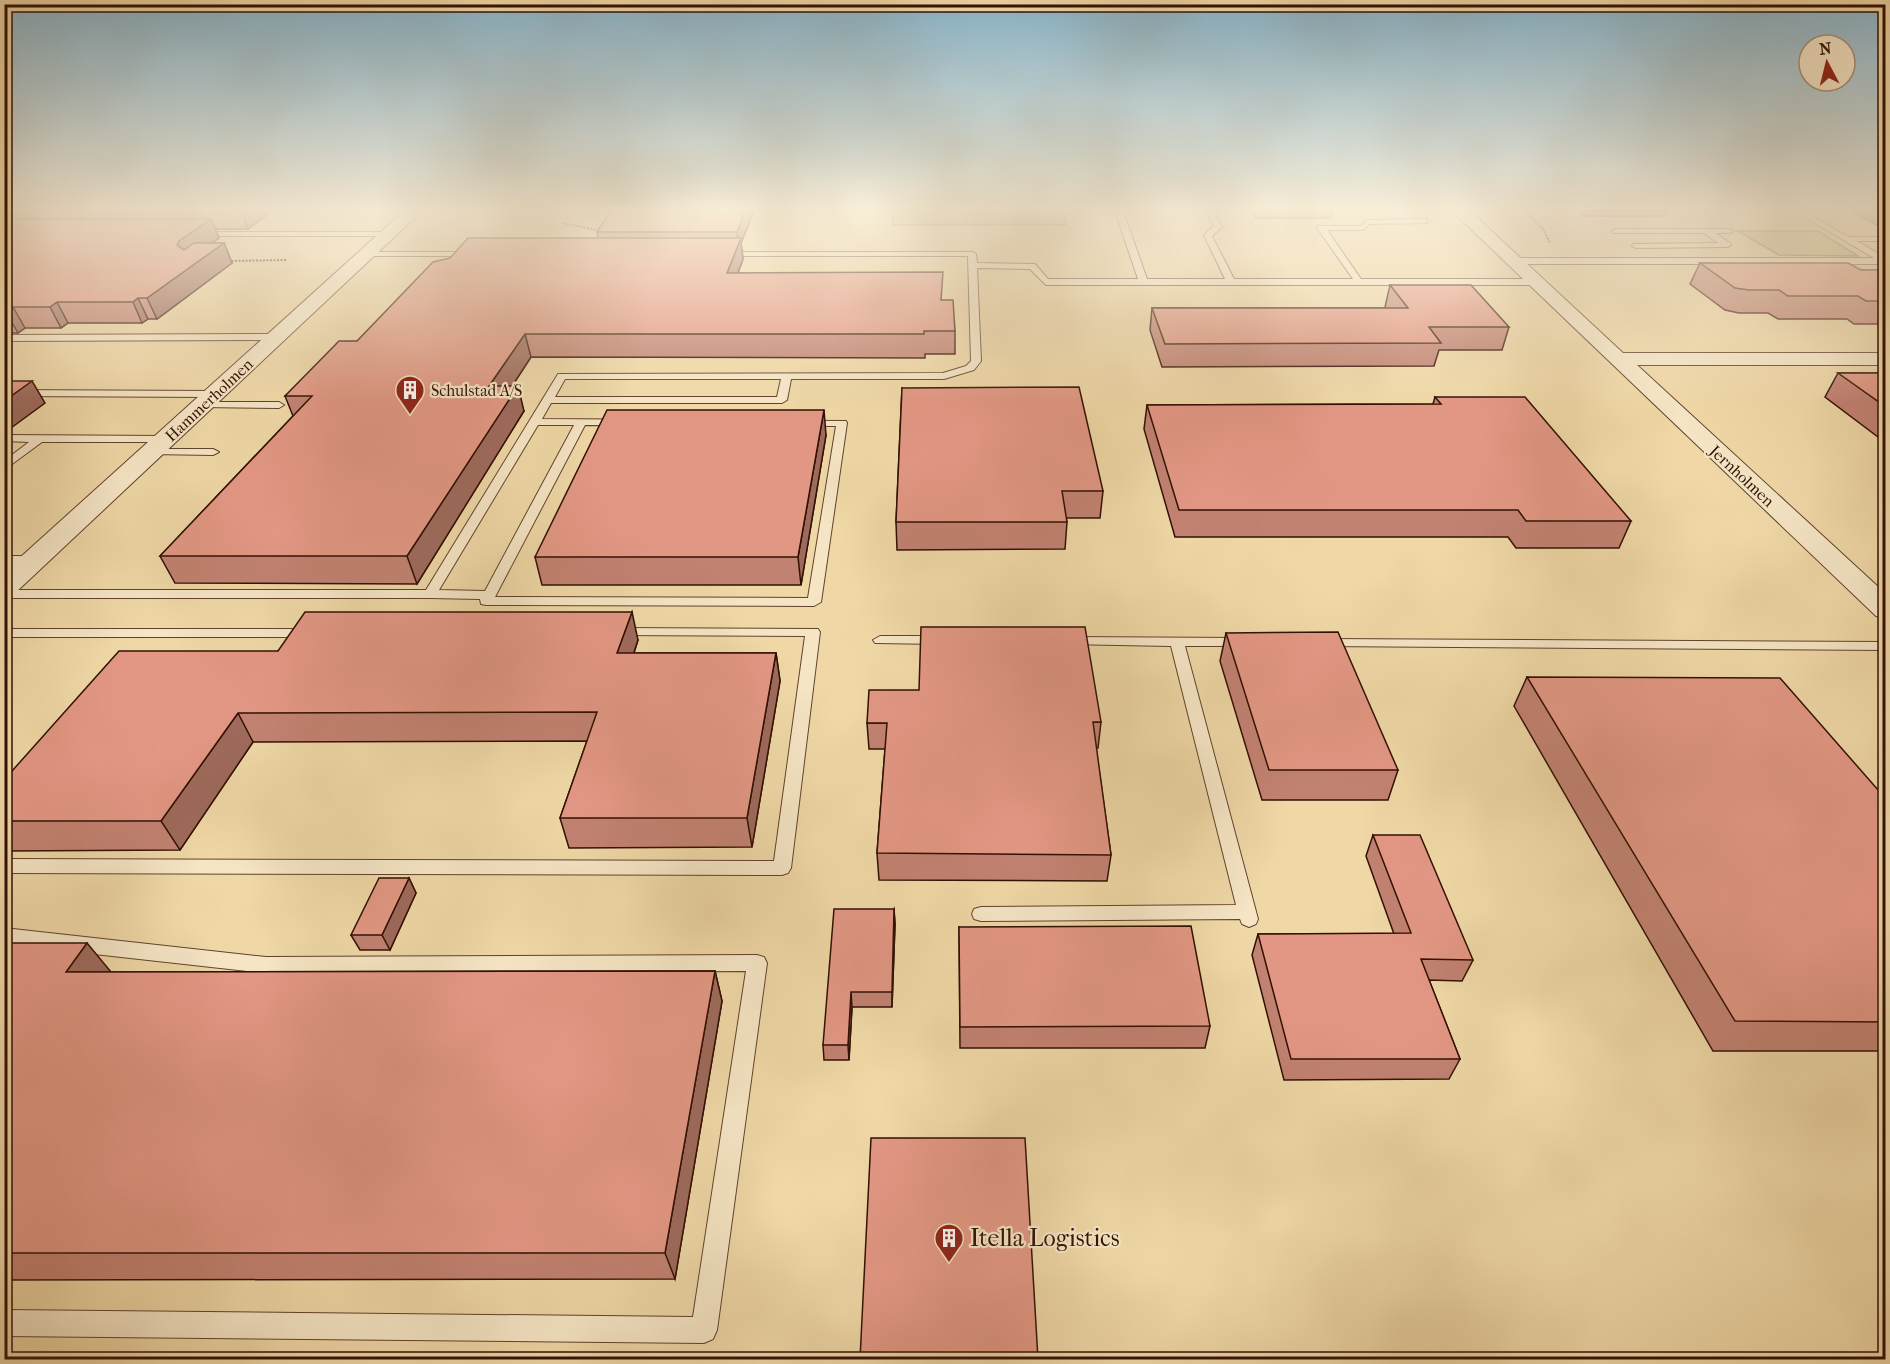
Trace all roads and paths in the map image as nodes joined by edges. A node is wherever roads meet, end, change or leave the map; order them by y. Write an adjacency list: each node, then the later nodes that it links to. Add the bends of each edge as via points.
1 (346, 275): 13 (street, Hammerholmen)
2 (972, 275): 16 (lane, via 976,361 970,368 944,376)
3 (1040, 275): 8 (lane, via 1047,282)
4 (1141, 275): 8 (lane)
5 (1227, 275): 9 (lane)
6 (1354, 275): 10 (lane)
7 (1528, 275): 11 (street, Jernholmen)
8 (1143, 281): 9 (lane)
9 (1230, 281): 10 (lane)
10 (1358, 281): 11 (lane)
11 (1536, 282): 14 (street, Jernholmen)
12 (4, 338): 13 (lane)
13 (277, 338): 18 (street, Hammerholmen)
14 (1617, 359): 15 (street); 34 (street, Jernholmen)
15 (1886, 359)
16 (787, 376): 19 (lane, via 562,376); 19 (lane, via 782,400)
17 (4, 393): 18 (lane)
18 (210, 400): 20 (lane); 25 (street, Hammerholmen)
19 (548, 400): 21 (lane)
20 (279, 405)
21 (534, 422): 22 (lane); 32 (lane)
22 (581, 422): 33 (lane); 33 (lane, via 842,423 814,602 486,601)
23 (4, 438): 24 (lane)
24 (40, 438): 25 (lane); 27 (lane)
25 (160, 445): 26 (lane); 29 (street, Hammerholmen)
26 (213, 452)
27 (4, 467)
28 (4, 560): 29 (lane)
29 (34, 560): 30 (street, Hammerholmen)
30 (4, 588)
31 (4, 594): 32 (lane)
32 (430, 594): 33 (lane)
33 (489, 595)
34 (1879, 599)
35 (598, 632): 45 (lane, via 813,632 782,868)
36 (4, 633): 37 (lane)
37 (324, 633)
38 (880, 640): 39 (lane)
39 (951, 640)
40 (1058, 641): 41 (lane)
41 (1176, 642): 42 (lane); 46 (lane, via 1248,915)
42 (1260, 642)
43 (1308, 643): 44 (lane)
44 (1886, 646)
45 (4, 866)
46 (981, 914)
47 (4, 936): 48 (lane, via 266,965 757,963 704,1330)
48 (4, 1323)

